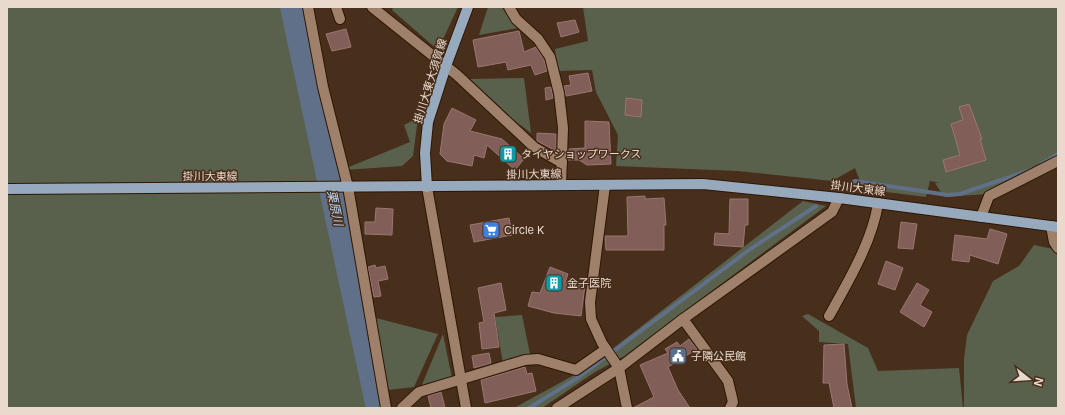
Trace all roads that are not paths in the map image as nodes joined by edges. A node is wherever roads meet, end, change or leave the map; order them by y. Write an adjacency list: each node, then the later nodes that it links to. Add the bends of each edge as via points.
1 (308, 7): 12 (street)
2 (336, 7): 6 (street)
3 (468, 7): 7 (main road, 掛川大東大須賀線)
4 (509, 7): 9 (street, via 516,19 538,39 550,57 560,100 563,128)
5 (378, 9): 7 (street)
6 (340, 19)
7 (446, 66): 9 (street, via 534,147); 13 (main road, 掛川大東大須賀線, via 428,122 425,153)
8 (1058, 161): 17 (street, via 989,196)
9 (562, 163): 10 (street)
10 (561, 185): 11 (main road, 掛川大東線); 13 (main road, 掛川大東線)
11 (605, 185): 15 (main road, 掛川大東線, via 702,184); 22 (street, via 590,302 591,319)
12 (345, 187): 13 (main road, 掛川大東線); 14 (main road, 掛川大東線); 25 (street)
13 (427, 187): 24 (street)
14 (7, 189)
15 (839, 198): 16 (main road, 掛川大東線); 21 (street, via 832,212)
16 (878, 203): 17 (main road, 掛川大東線); 20 (street, via 876,218 850,278)
17 (981, 217): 18 (main road, 掛川大東線)
18 (1054, 227): 19 (street, via 1054,242)
19 (1058, 248)
20 (829, 316)
21 (683, 319): 23 (street); 30 (street, via 728,381 733,402)
22 (606, 350): 23 (street); 24 (street, via 576,370 538,359 525,360)
23 (617, 365): 28 (street); 29 (street)
24 (461, 379): 26 (street, via 419,392); 27 (street)
25 (386, 408)
26 (402, 408)
27 (466, 408)
28 (557, 408)
29 (627, 408)
30 (730, 408)

